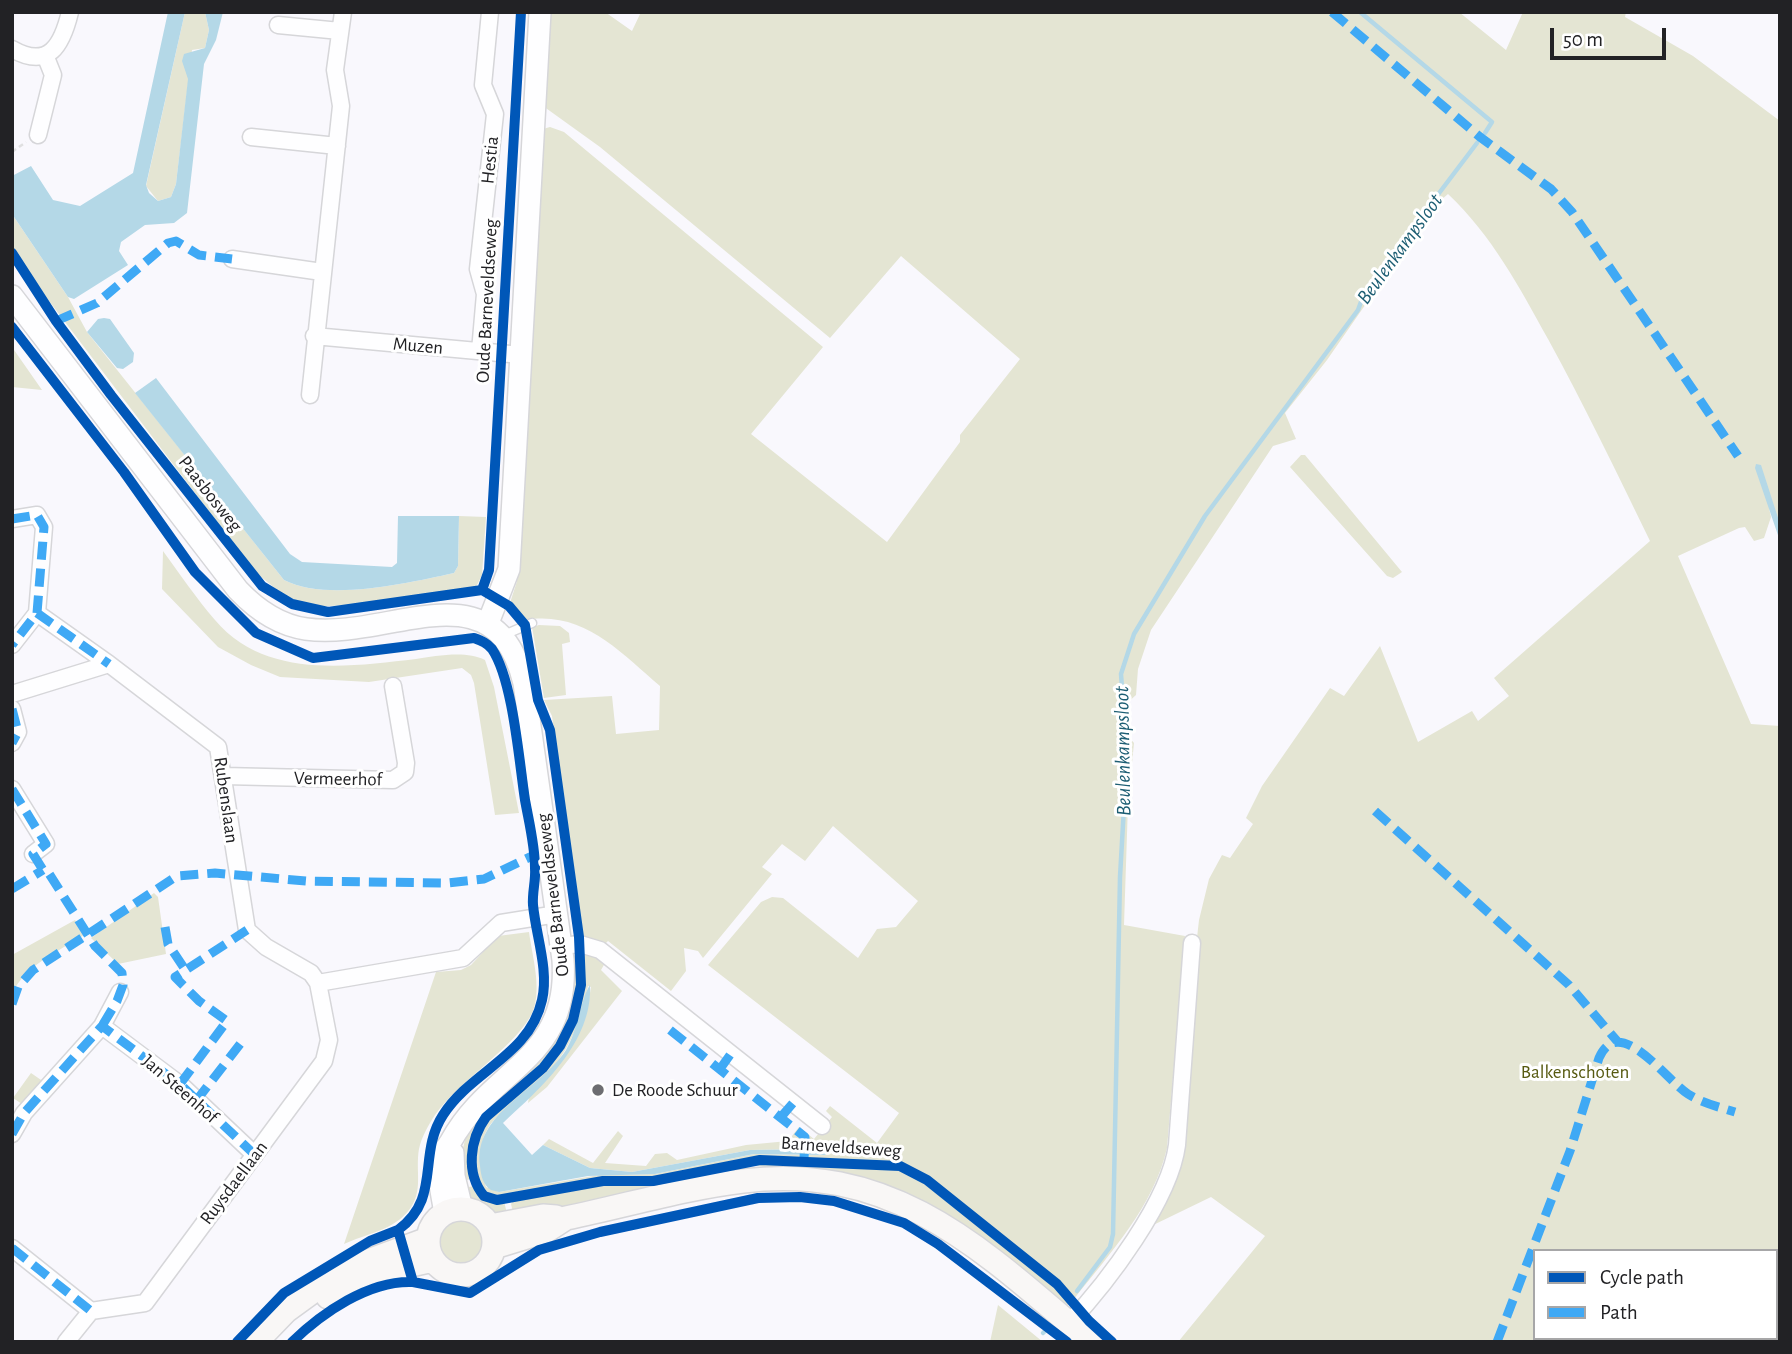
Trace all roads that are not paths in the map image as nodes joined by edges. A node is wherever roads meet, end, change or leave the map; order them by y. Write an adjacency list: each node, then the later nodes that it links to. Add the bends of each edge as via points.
1 (70, 12): 8 (street, via 60,44)
2 (343, 12): 6 (street)
3 (490, 12): 16 (street, Hestia, via 483,85 495,114 478,269 485,294)
4 (540, 12): 17 (street, Oude Barneveldseweg)
5 (278, 25): 6 (street)
6 (340, 31): 11 (street, via 335,70 341,106)
7 (12, 49): 8 (street, via 24,56)
8 (45, 55): 9 (street, via 53,75)
9 (38, 135)
10 (251, 138): 11 (street)
11 (337, 146): 13 (street)
12 (232, 259): 13 (street)
13 (322, 272): 15 (street)
14 (12, 296): 22 (street, Paasbosweg, via 238,590 264,613 290,625 328,631 449,615)
15 (314, 336): 16 (street, Muzen); 18 (street)
16 (480, 351): 17 (street, Muzen)
17 (521, 355): 22 (street, Oude Barneveldseweg, via 509,569)
18 (310, 395)
19 (12, 519): 20 (street, via 37,515 44,527)
20 (37, 613): 23 (street); 24 (street, Rubenslaan)
21 (532, 623): 22 (lane)
22 (496, 629): 32 (street, Oude Barneveldseweg, via 516,654 524,682)
23 (12, 645)
24 (109, 664): 26 (street); 29 (street, Rubenslaan, via 218,747)
25 (393, 687): 29 (street, Vermeerhof, via 406,762 405,772 393,780)
26 (12, 694)
27 (12, 709): 28 (street, via 18,733)
28 (12, 743)
29 (224, 776): 35 (street, Rubenslaan, via 247,930)
30 (12, 789): 31 (street, via 46,844)
31 (33, 854)
32 (557, 914): 34 (street, Oude Barneveldseweg); 35 (street, via 501,923 463,958)
33 (1192, 943): 47 (street, via 1171,1175 1156,1205)
34 (561, 946): 39 (street, Oude Barneveldseweg, via 580,944 600,950); 42 (street, Oude Barneveldseweg, via 564,984 554,1023 530,1057 466,1115 451,1142)
35 (314, 978): 41 (street, Ruysdaellaan, via 329,1040 324,1061)
36 (120, 992): 37 (street)
37 (102, 1027): 38 (street); 41 (street, Jan Steenhof, via 182,1086)
38 (18, 1109): 40 (street)
39 (822, 1126)
40 (12, 1134)
41 (255, 1155): 46 (street, Ruysdaellaan, via 145,1303)
42 (453, 1211): 43 (main road, via 481,1215); 45 (main road, via 433,1222)
43 (492, 1236): 45 (main road, via 483,1267 470,1274 448,1272); 47 (main road, Barneveldseweg, via 546,1230 566,1219 743,1181 835,1181 882,1194 941,1223)
44 (13, 1250): 46 (street)
45 (430, 1250): 49 (main road, via 341,1271 286,1311); 50 (main road, via 346,1286)
46 (91, 1311): 48 (street)
47 (1069, 1323): 51 (main road, Barneveldseweg)
48 (66, 1342)
49 (256, 1342)
50 (270, 1342)
51 (1091, 1342)

